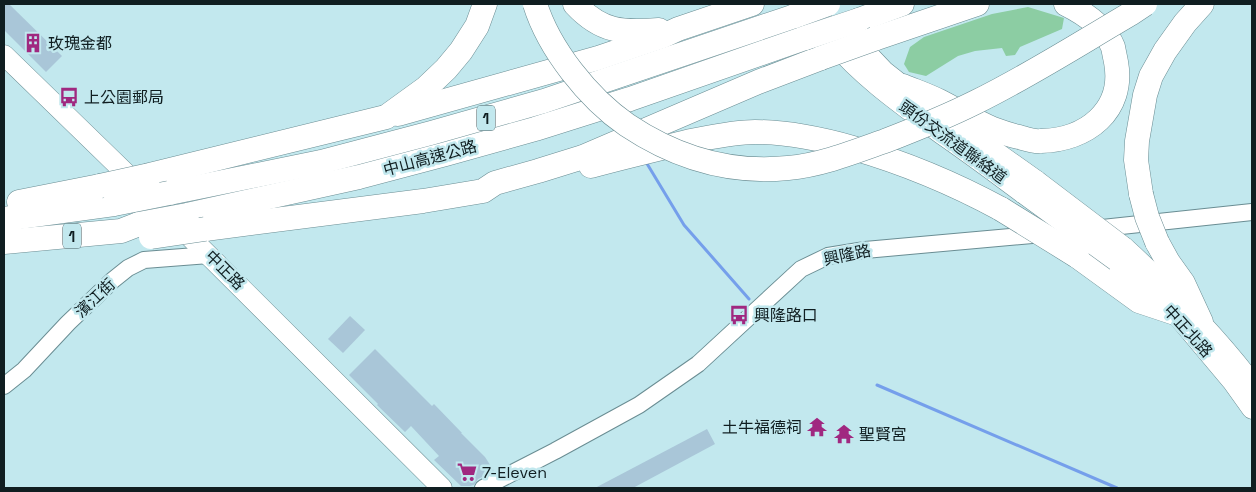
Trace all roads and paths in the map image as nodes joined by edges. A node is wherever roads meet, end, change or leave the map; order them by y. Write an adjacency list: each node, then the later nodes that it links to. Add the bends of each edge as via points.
1 (486, 4): 15 (highway, via 477,26 446,69)
2 (535, 4): 9 (highway, bridge, via 558,55 618,119 661,145 689,157 739,168 768,169 811,165 856,152 930,123 1016,81)
3 (575, 4): 12 (highway, via 598,24 616,30 636,32)
4 (752, 4): 12 (highway)
5 (827, 4): 11 (highway, 中山高速公路 / 1, bridge); 14 (main road, 頭份交流道聯絡道, via 852,37)
6 (902, 4): 22 (highway, 中山高速公路 / 1, bridge, via 630,99 446,154)
7 (977, 4): 17 (highway, bridge, via 821,58 582,157 495,183)
8 (1066, 4): 14 (highway, via 1082,12 1103,32 1112,47 1118,71 1115,97 1103,116 1082,132 1039,142 1025,139 993,129)
9 (1144, 4)
10 (1202, 4): 28 (highway, bridge, via 1165,51 1151,76 1136,150 1147,217 1157,242)
11 (802, 10): 16 (main road, 頭份交流道聯絡道, via 817,19 845,56 901,105); 18 (highway, 中山高速公路 / 1, bridge, via 544,101 431,133 320,162 169,193)
12 (678, 28): 15 (highway, via 598,58)
13 (4, 55): 26 (main road, 中正路)
14 (903, 86): 16 (main road, 頭份交流道聯絡道)
15 (386, 117): 18 (highway, bridge, via 150,175)
16 (1031, 188): 25 (main road, 頭份交流道聯絡道, bridge)
17 (483, 191): 22 (highway, via 423,202); 27 (highway, bridge, via 499,190 707,138 755,132 826,140 884,157 968,191 1077,256 1138,301)
18 (107, 195): 19 (highway); 21 (highway, 中山高速公路 / 1)
19 (4, 204)
20 (1252, 212): 33 (street, 興隆路, via 828,256 801,270 698,364 639,405)
21 (4, 219)
22 (196, 222): 23 (highway, 中山高速公路 / 1, bridge, via 139,224); 23 (highway, bridge, via 151,237)
23 (122, 231): 24 (highway, 中山高速公路 / 1)
24 (4, 242)
25 (1120, 254): 27 (main road, 中正北路); 28 (main road, 中正北路, via 1167,287)
26 (209, 255): 30 (street, 濱江街, via 144,260 128,268); 32 (main road, 中正路)
27 (1175, 314): 31 (main road, 中正北路)
28 (1201, 322): 29 (main road, 中正北路)
29 (1252, 383)
30 (4, 386)
31 (1252, 409)
32 (442, 488)
33 (483, 488)

